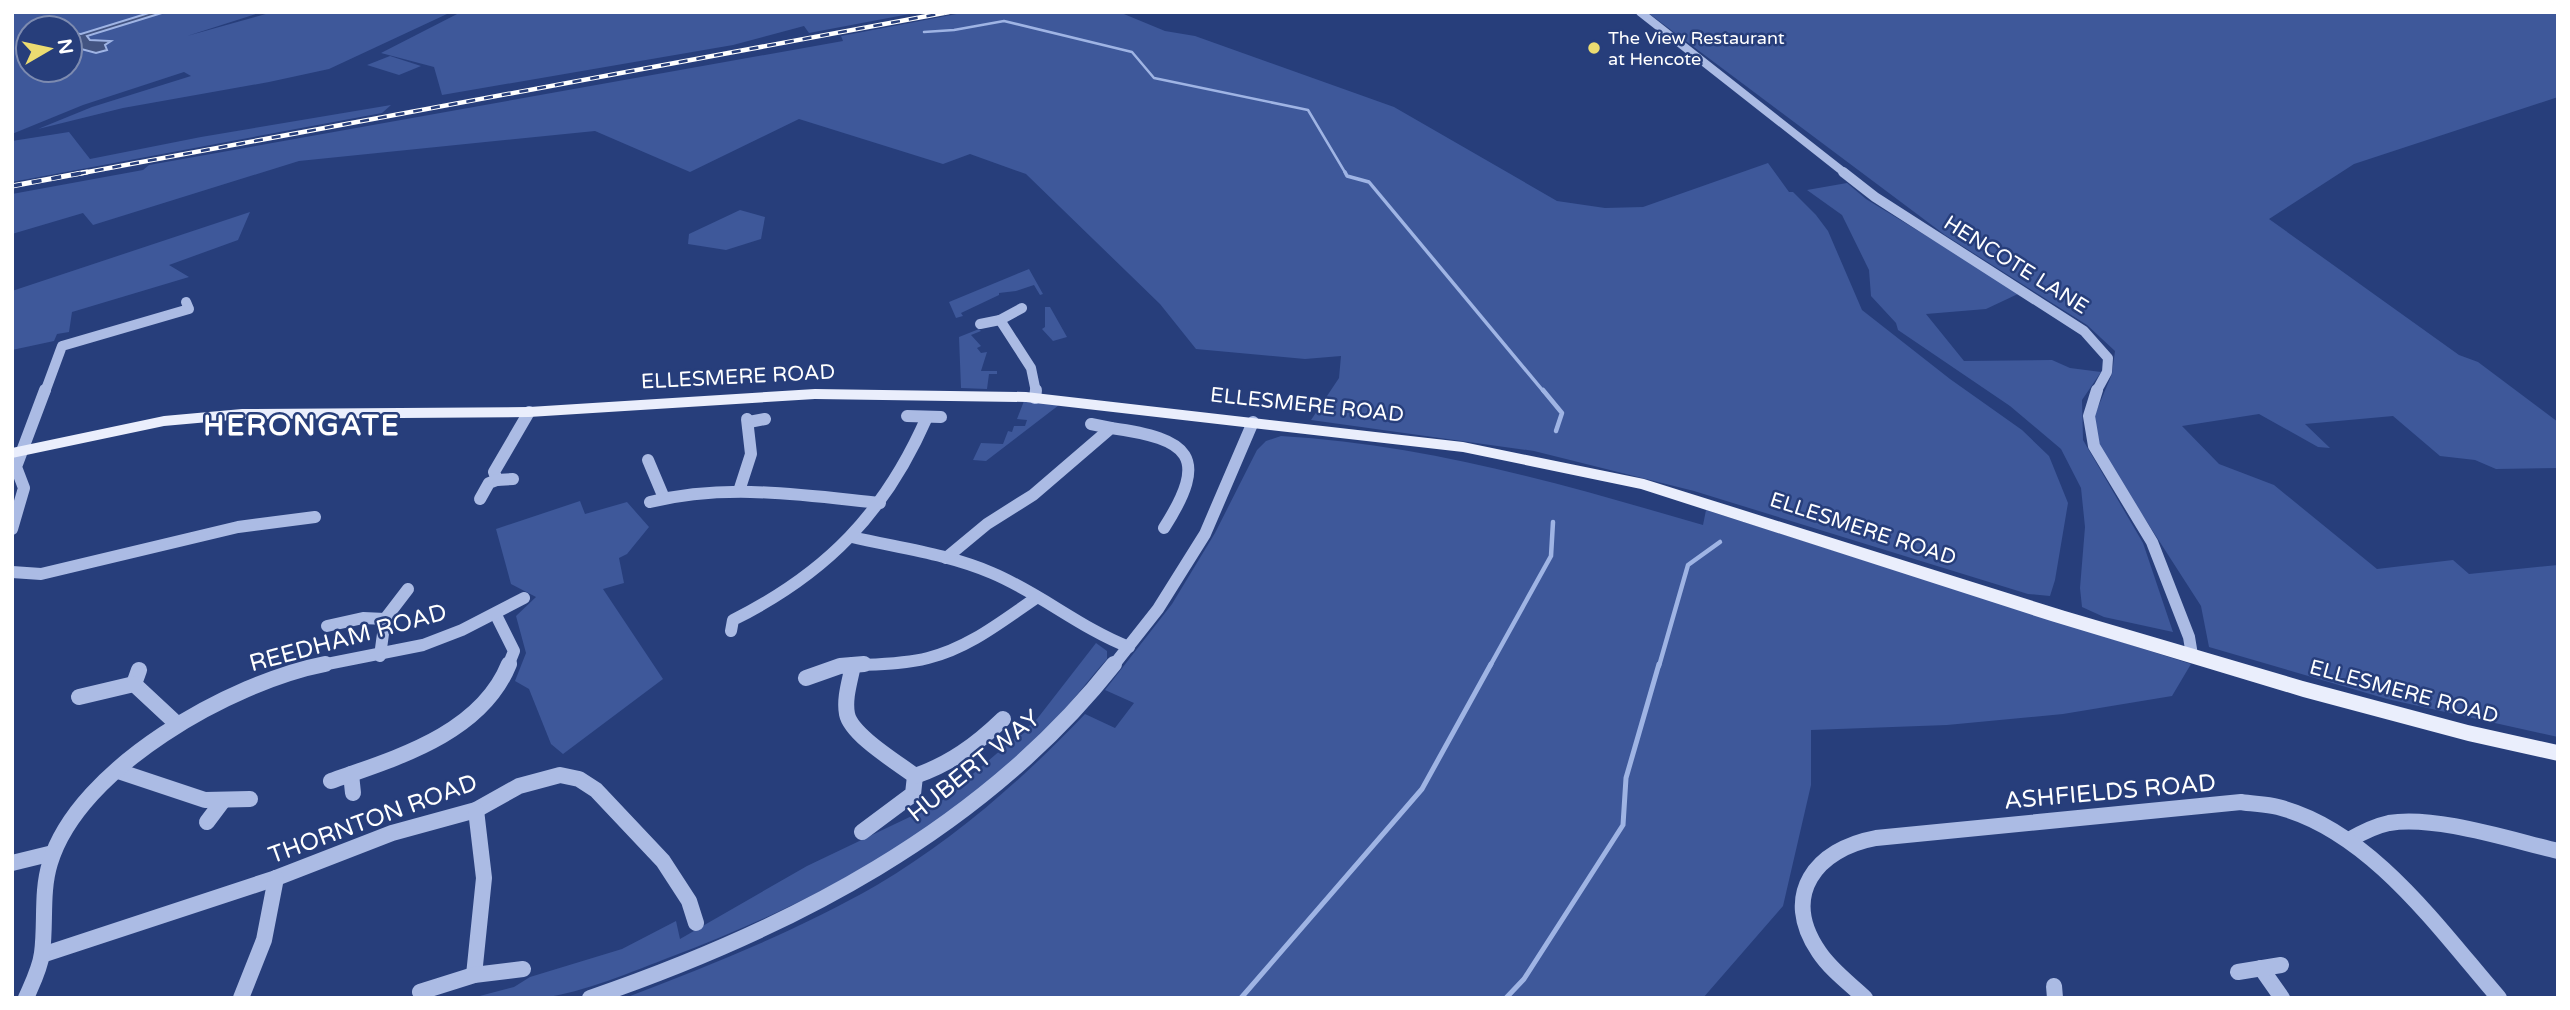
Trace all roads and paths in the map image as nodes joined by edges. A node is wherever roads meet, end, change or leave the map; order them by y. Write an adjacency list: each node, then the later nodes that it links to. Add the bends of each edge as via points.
1 (1640, 12): 40 (street, HENCOTE LANE, via 1875,197 2084,331 2104,351 2107,372 2089,416 2094,446 2152,542)
2 (1022, 307): 4 (street)
3 (189, 309): 7 (street)
4 (1000, 320): 5 (street); 8 (street, via 1037,377)
5 (980, 324)
6 (66, 334): 7 (street)
7 (62, 346): 17 (street)
8 (1035, 398): 9 (main road, ELLESMERE ROAD, via 815,394); 14 (main road, ELLESMERE ROAD)
9 (529, 412): 17 (main road, ELLESMERE ROAD, via 198,416); 20 (street, via 494,472)
10 (907, 416): 11 (street)
11 (927, 416): 12 (street); 25 (street, via 908,463)
12 (941, 417)
13 (765, 419): 21 (street, via 748,420 748,474)
14 (1253, 422): 39 (street, HUBERT WAY, via 1205,534); 40 (main road, ELLESMERE ROAD, via 1463,447 1644,484)
15 (1091, 424): 16 (street)
16 (1111, 428): 27 (street, via 1159,438 1185,458 1191,471); 30 (street, via 1033,495)
17 (17, 452): 28 (street, via 16,467 24,488)
18 (648, 460): 22 (street)
19 (513, 479): 20 (street)
20 (497, 480): 23 (street, via 489,483)
21 (740, 488): 22 (street); 25 (street)
22 (664, 498): 24 (street)
23 (480, 499)
24 (650, 502)
25 (880, 503): 29 (street)
26 (315, 517): 31 (street, via 238,527 41,574)
27 (1164, 528)
28 (12, 529)
29 (852, 537): 30 (street); 38 (street, via 795,588 733,620)
30 (946, 558): 34 (street, via 1011,582)
31 (12, 572)
32 (408, 589): 36 (street)
33 (524, 598): 35 (street, REEDHAM ROAD)
34 (1036, 598): 39 (street, via 1086,630); 42 (street, via 975,640 946,653)
35 (496, 615): 41 (street, REEDHAM ROAD, via 433,642); 51 (street, via 513,651 509,669 496,689 477,709 432,741)
36 (385, 619): 37 (street, via 357,618); 41 (street)
37 (327, 626)
38 (731, 631)
39 (1129, 647): 75 (street, HUBERT WAY, via 1049,739 1001,781 895,859 736,943)
40 (2192, 655): 49 (main road, ELLESMERE ROAD, via 2455,730)
41 (380, 656): 48 (street, REEDHAM ROAD, via 333,662 279,677)
42 (853, 665): 44 (street); 52 (street, via 848,720)
43 (139, 670): 45 (street)
44 (806, 678)
45 (134, 684): 46 (street); 48 (street)
46 (79, 697)
47 (1003, 719): 52 (street, via 960,757)
48 (177, 724): 50 (street, REEDHAM ROAD)
49 (2558, 753)
50 (118, 771): 56 (street); 62 (street, REEDHAM ROAD, via 81,809)
51 (351, 774): 53 (street); 54 (street)
52 (915, 776): 59 (street, via 914,794)
53 (331, 781)
54 (353, 793)
55 (250, 799): 56 (street)
56 (222, 802): 58 (street)
57 (476, 810): 64 (street, THORNTON ROAD, via 392,833); 65 (street, THORNTON ROAD, via 534,780 560,775 579,779 596,790 663,861 689,901); 71 (street, via 484,878)
58 (207, 822)
59 (862, 832)
60 (2349, 840): 61 (street, via 2392,822); 76 (street, ASHFIELDS ROAD, via 2278,807 2241,802 1876,838 1845,845 1817,864 1805,887 1802,911 1813,943); 78 (street, ASHFIELDS ROAD, via 2402,887)
61 (2558, 851)
62 (53, 853): 63 (street); 66 (street, REEDHAM ROAD, via 45,884)
63 (12, 863)
64 (276, 878): 66 (street, THORNTON ROAD); 74 (street, via 262,953)
65 (696, 923)
66 (42, 955): 73 (street, REEDHAM ROAD)
67 (2281, 965): 68 (street)
68 (2261, 968): 70 (street); 77 (street)
69 (523, 969): 71 (street)
70 (2238, 972)
71 (474, 975): 72 (street)
72 (420, 992)
73 (26, 998)
74 (241, 998)
75 (590, 998)
76 (1865, 998)
77 (2282, 998)
78 (2499, 998)

